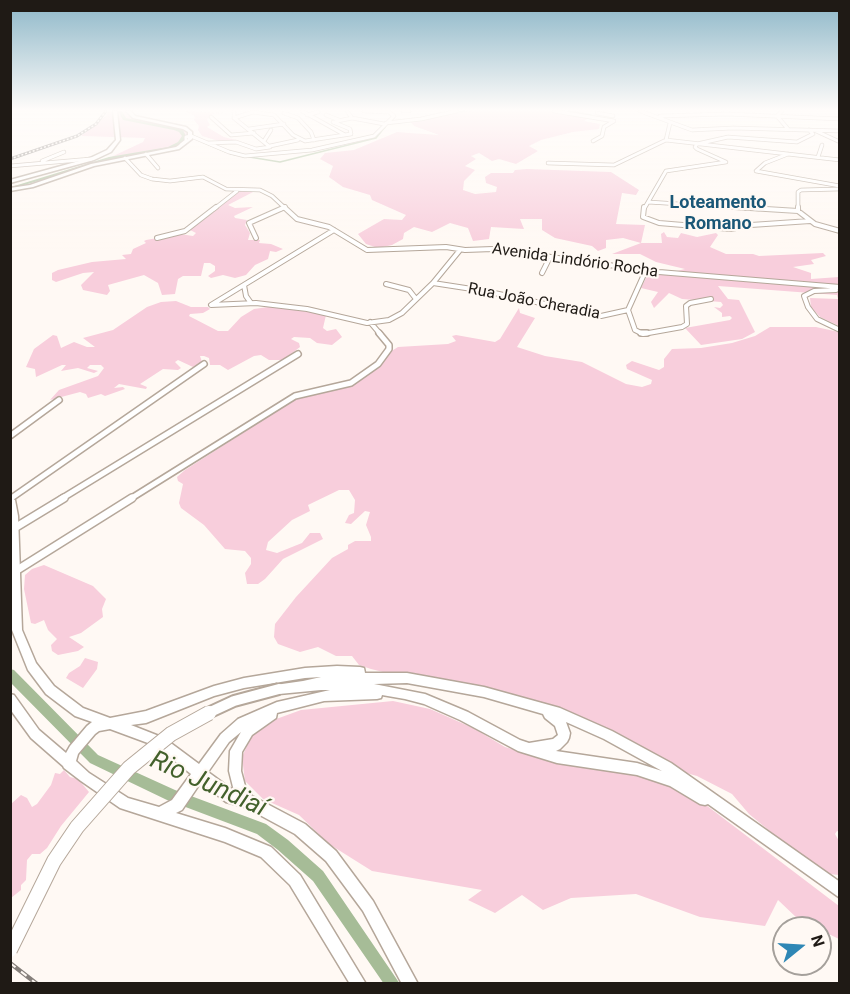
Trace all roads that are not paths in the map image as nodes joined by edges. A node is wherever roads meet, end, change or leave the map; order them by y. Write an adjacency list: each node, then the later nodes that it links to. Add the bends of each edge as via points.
1 (52, 157): 13 (street)
2 (134, 157): 9 (main road)
3 (148, 157): 15 (street)
4 (630, 157): 12 (street, via 612,166)
5 (716, 157): 20 (street, via 726,162 666,171)
6 (777, 157): 17 (street, via 756,170)
7 (821, 157): 10 (street)
8 (93, 158): 11 (main road); 13 (street); 16 (main road)
9 (126, 159): 11 (main road); 19 (street, Avenida Lindório Rocha, via 145,177 170,181 203,177 223,188)
10 (840, 160)
11 (110, 161): 18 (main road)
12 (548, 163)
13 (37, 164): 14 (street)
14 (10, 166)
15 (158, 168)
16 (10, 182)
17 (840, 187): 22 (street, via 801,190)
18 (10, 190)
19 (238, 190): 21 (street, Avenida Lindório Rocha, via 260,190); 26 (street, via 185,231)
20 (648, 202): 22 (street); 23 (street, via 643,217 659,224 731,229)
21 (285, 207): 24 (street, Avenida Lindório Rocha, via 297,219); 27 (street, via 249,223)
22 (798, 211): 23 (street)
23 (810, 221): 25 (street)
24 (334, 230): 28 (street, Avenida Lindório Rocha, via 367,250); 34 (street)
25 (840, 231)
26 (157, 238)
27 (256, 238)
28 (460, 250): 29 (street, Avenida Lindório Rocha, via 493,249); 32 (street)
29 (550, 257): 30 (street, Avenida Lindório Rocha); 31 (street)
30 (646, 270): 35 (street, Avenida Lindório Rocha); 39 (street, Rua João Cheradia)
31 (542, 273)
32 (433, 283): 36 (street); 39 (street, Rua João Cheradia, via 588,314 613,315)
33 (386, 284): 36 (street, via 409,290)
34 (244, 285): 38 (street); 38 (street, via 211,305)
35 (840, 288): 41 (street, via 804,296 817,319)
36 (416, 299): 40 (street, via 389,320)
37 (711, 299): 39 (street, via 686,306 687,324 682,327 643,334 635,330)
38 (251, 303): 40 (street)
39 (628, 310)
40 (370, 322): 48 (street, via 389,349 378,364 351,383 302,393)
41 (840, 330)
42 (298, 354): 47 (street)
43 (204, 364): 46 (street)
44 (59, 400): 45 (street)
45 (10, 436)
46 (10, 499): 47 (main road)
47 (13, 529): 48 (main road)
48 (14, 572): 55 (main road, via 17,630 32,666 50,690 79,712)
49 (392, 677): 50 (main road, via 334,679); 53 (main road, via 439,682); 55 (main road, via 337,671 270,677 214,691 146,717)
50 (305, 686): 54 (main road, via 386,690); 63 (main road, bridge, via 234,701 171,735 129,768 76,827 54,861)
51 (10, 699): 57 (main road, via 35,734)
52 (291, 704): 54 (main road, via 324,696 380,694 422,700); 58 (main road, via 242,723 225,738); 59 (main road, via 248,731 236,751 235,771)
53 (533, 705): 56 (main road, via 560,722 564,733 556,745); 61 (main road, via 644,752)
54 (444, 708): 56 (main road)
55 (111, 723): 57 (main road, via 90,730); 58 (main road, via 160,742)
56 (527, 748): 61 (main road, via 658,775)
57 (68, 764): 60 (main road, via 124,803)
58 (198, 776): 59 (main road, via 231,797); 60 (main road, via 177,805)
59 (247, 801): 65 (main road, via 300,829 331,856 368,906)
60 (159, 814): 64 (main road, via 266,852 295,880)
61 (756, 830): 62 (main road)
62 (840, 891)
63 (10, 950)
64 (359, 984)
65 (411, 984)

